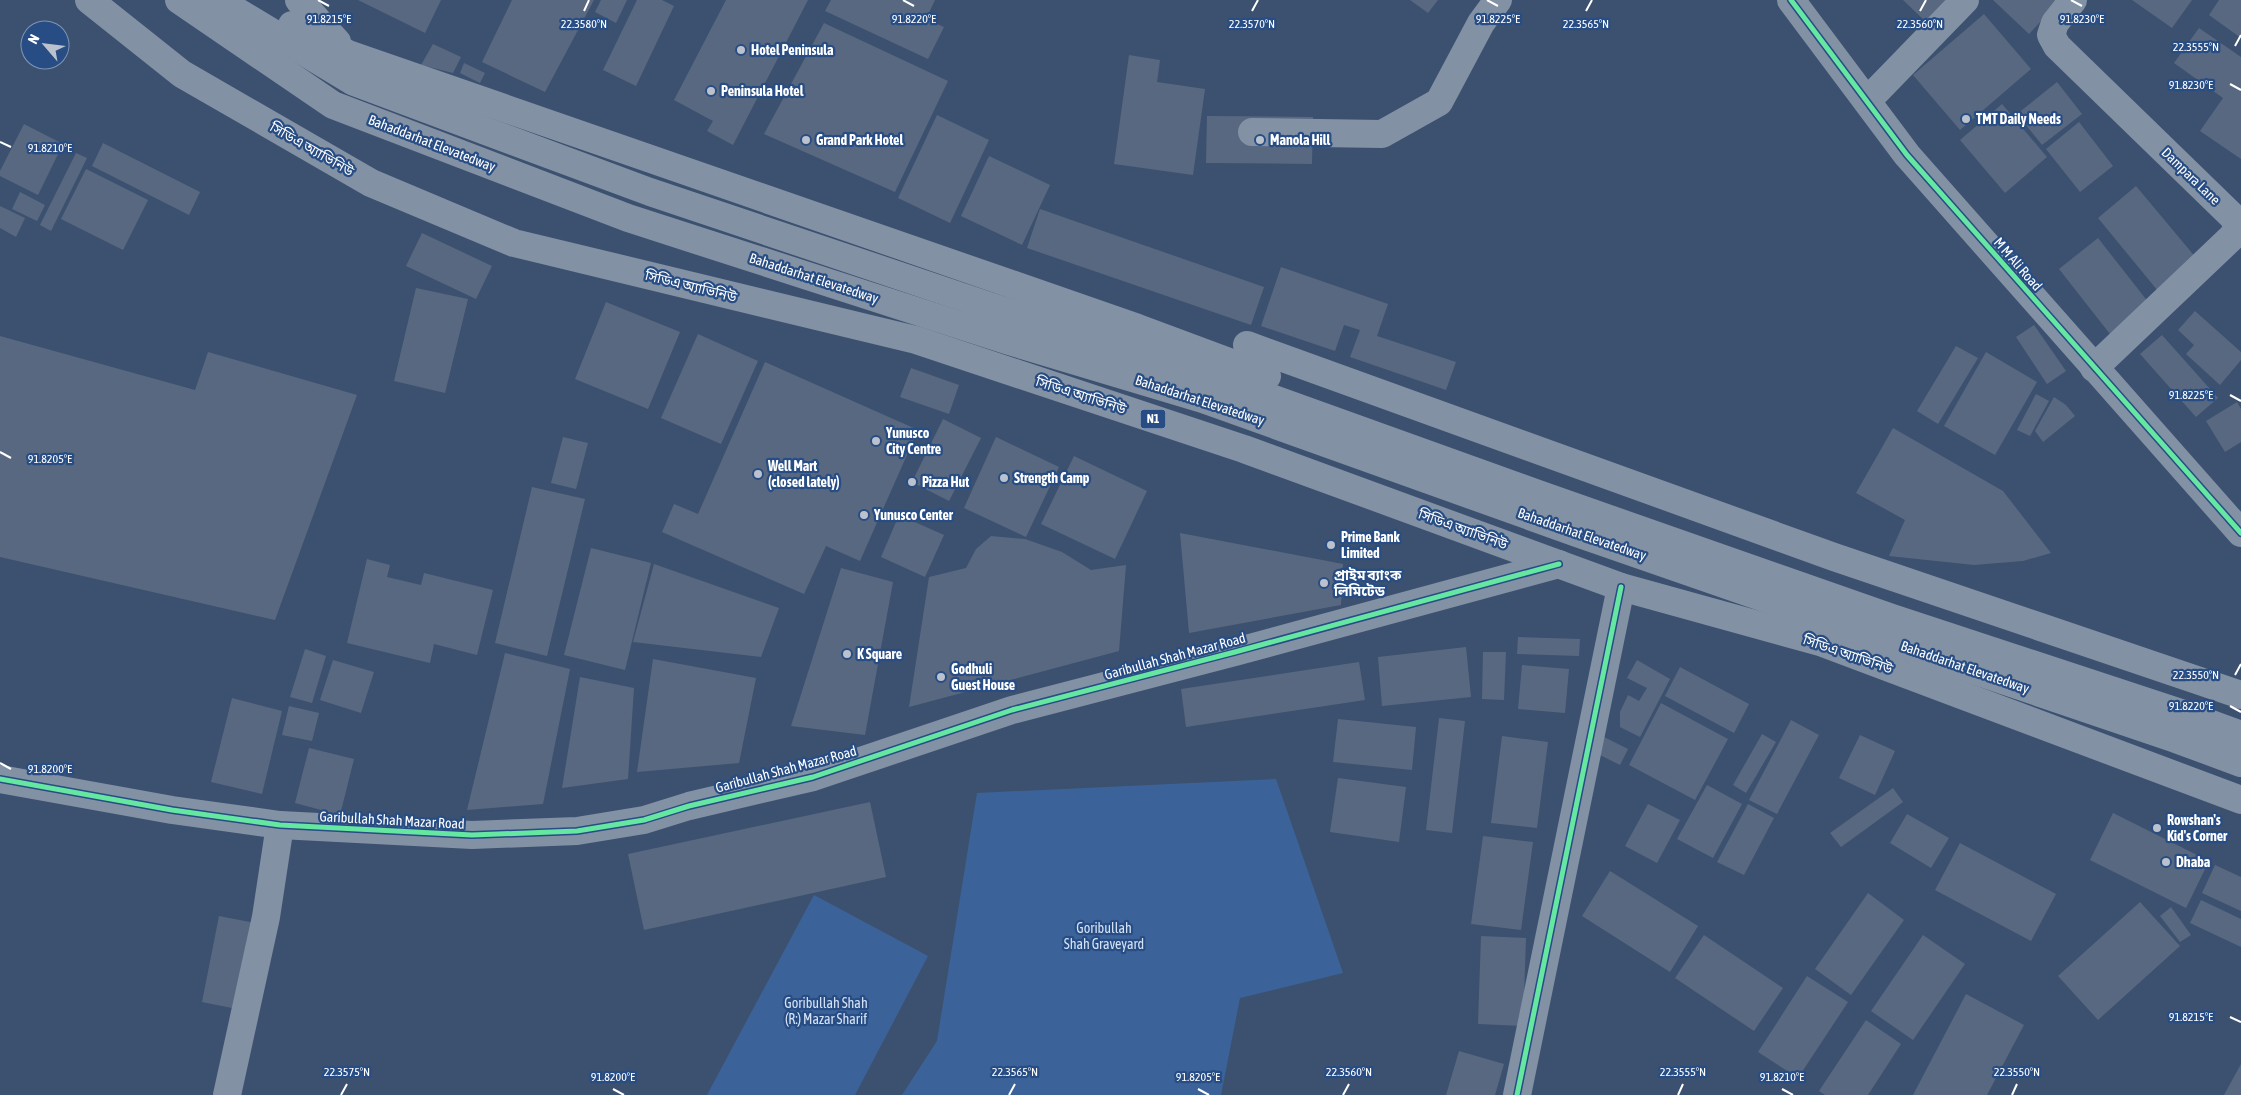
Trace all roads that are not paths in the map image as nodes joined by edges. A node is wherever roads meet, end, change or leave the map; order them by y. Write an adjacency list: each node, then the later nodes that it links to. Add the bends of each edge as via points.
1 (89, 0): 16 (highway, সিডিএ অ্যাভিনিউ / N1, via 182,74 371,183 514,243 916,340 1244,449)
2 (179, 0): 21 (highway, Bahaddarhat Elevatedway, via 333,105 628,218 1009,341 1203,399)
3 (218, 0): 20 (highway, Bahaddarhat Elevatedway, via 354,82 650,192 989,306 1229,382 1882,615)
4 (250, 0): 10 (highway)
5 (299, 0): 10 (highway)
6 (1498, 0): 12 (street, via 1481,22 1439,102 1382,134)
7 (1790, 0): 11 (street, M M Ali Road)
8 (1965, 0): 11 (street)
9 (2073, 0): 14 (street, Dampara Lane, via 2054,23 2051,34 2057,46 2239,226 2232,237)
10 (348, 54): 19 (highway, via 1138,328 1572,491)
11 (1867, 101): 14 (street, M M Ali Road, via 1906,155)
12 (1252, 132)
13 (1247, 345): 18 (highway, via 1834,556)
14 (2094, 368): 15 (street, M M Ali Road)
15 (2241, 533)
16 (1560, 564): 17 (highway, সিডিএ অ্যাভিনিউ / N1); 24 (street, Garibullah Shah Mazar Road, via 1012,710 813,777 644,820 577,831 472,835)
17 (1621, 586): 23 (highway, সিডিএ অ্যাভিনিউ / N1, via 1820,642); 26 (street)
18 (2241, 695)
19 (2241, 715)
20 (2241, 735)
21 (2241, 763)
22 (0, 779): 24 (street, Garibullah Shah Mazar Road, via 172,810)
23 (2241, 800)
24 (280, 825): 25 (street, via 266,916)
25 (227, 1095)
26 (1517, 1095)

